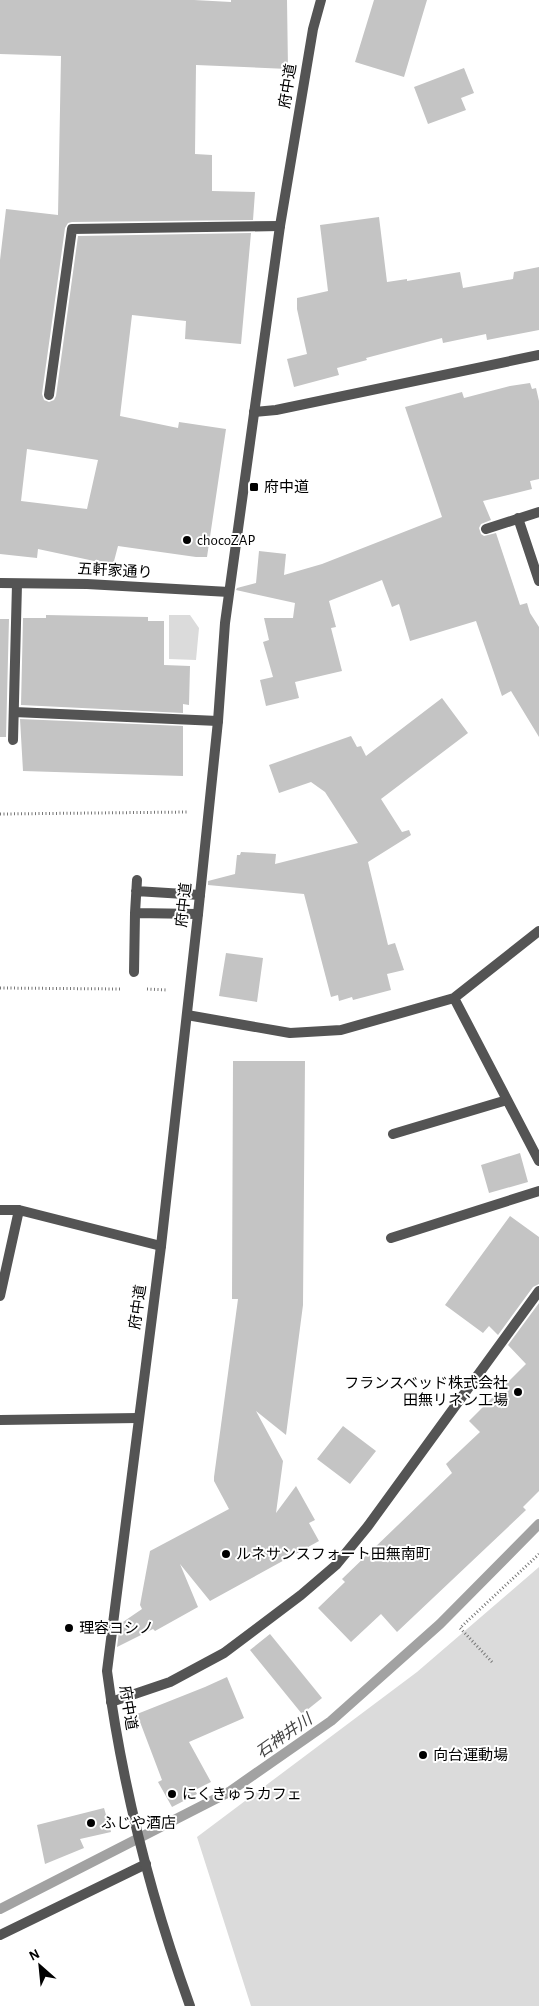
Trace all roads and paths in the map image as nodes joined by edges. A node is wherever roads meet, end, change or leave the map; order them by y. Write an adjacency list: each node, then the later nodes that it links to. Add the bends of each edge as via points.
1 (321, 0): 2 (street, 府中道, via 313,29)
2 (280, 226): 4 (street, via 72,229); 5 (street, 府中道)
3 (539, 355): 5 (street)
4 (49, 395)
5 (254, 412): 12 (street, 府中道)
6 (539, 512): 7 (street)
7 (518, 518): 8 (street); 9 (street)
8 (486, 529)
9 (539, 581)
10 (0, 583): 11 (street, 五軒家通り)
11 (17, 584): 12 (street, 五軒家通り, via 87,584); 13 (street)
12 (230, 592): 14 (street, 府中道)
13 (14, 712): 14 (street); 15 (street)
14 (218, 722): 20 (street, 府中道)
15 (13, 740)
16 (189, 812): 17 (path)
17 (0, 814)
18 (137, 880): 19 (street)
19 (136, 891): 20 (street); 21 (street)
20 (200, 895): 22 (street, 府中道)
21 (135, 913): 22 (street); 24 (street)
22 (198, 914): 30 (street, 府中道)
23 (539, 931): 29 (street)
24 (134, 972)
25 (0, 988): 26 (path)
26 (122, 989)
27 (141, 989): 28 (path)
28 (169, 990)
29 (454, 998): 30 (street, via 341,1030 290,1033); 31 (street)
30 (187, 1014): 38 (street, 府中道)
31 (507, 1100): 32 (street); 33 (street)
32 (393, 1134)
33 (539, 1160)
34 (539, 1191): 37 (street)
35 (0, 1210): 36 (street)
36 (19, 1210): 38 (street); 40 (street)
37 (391, 1238)
38 (161, 1246): 41 (street, 府中道)
39 (539, 1291): 45 (street, via 336,1565 224,1653 170,1682)
40 (0, 1296)
41 (138, 1418): 42 (street); 45 (street, 府中道, via 107,1671)
42 (0, 1420)
43 (539, 1554): 44 (path, via 460,1628)
44 (492, 1662)
45 (111, 1702): 46 (street, 府中道)
46 (145, 1861): 47 (street); 48 (street, 府中道)
47 (0, 1935)
48 (190, 2006)

